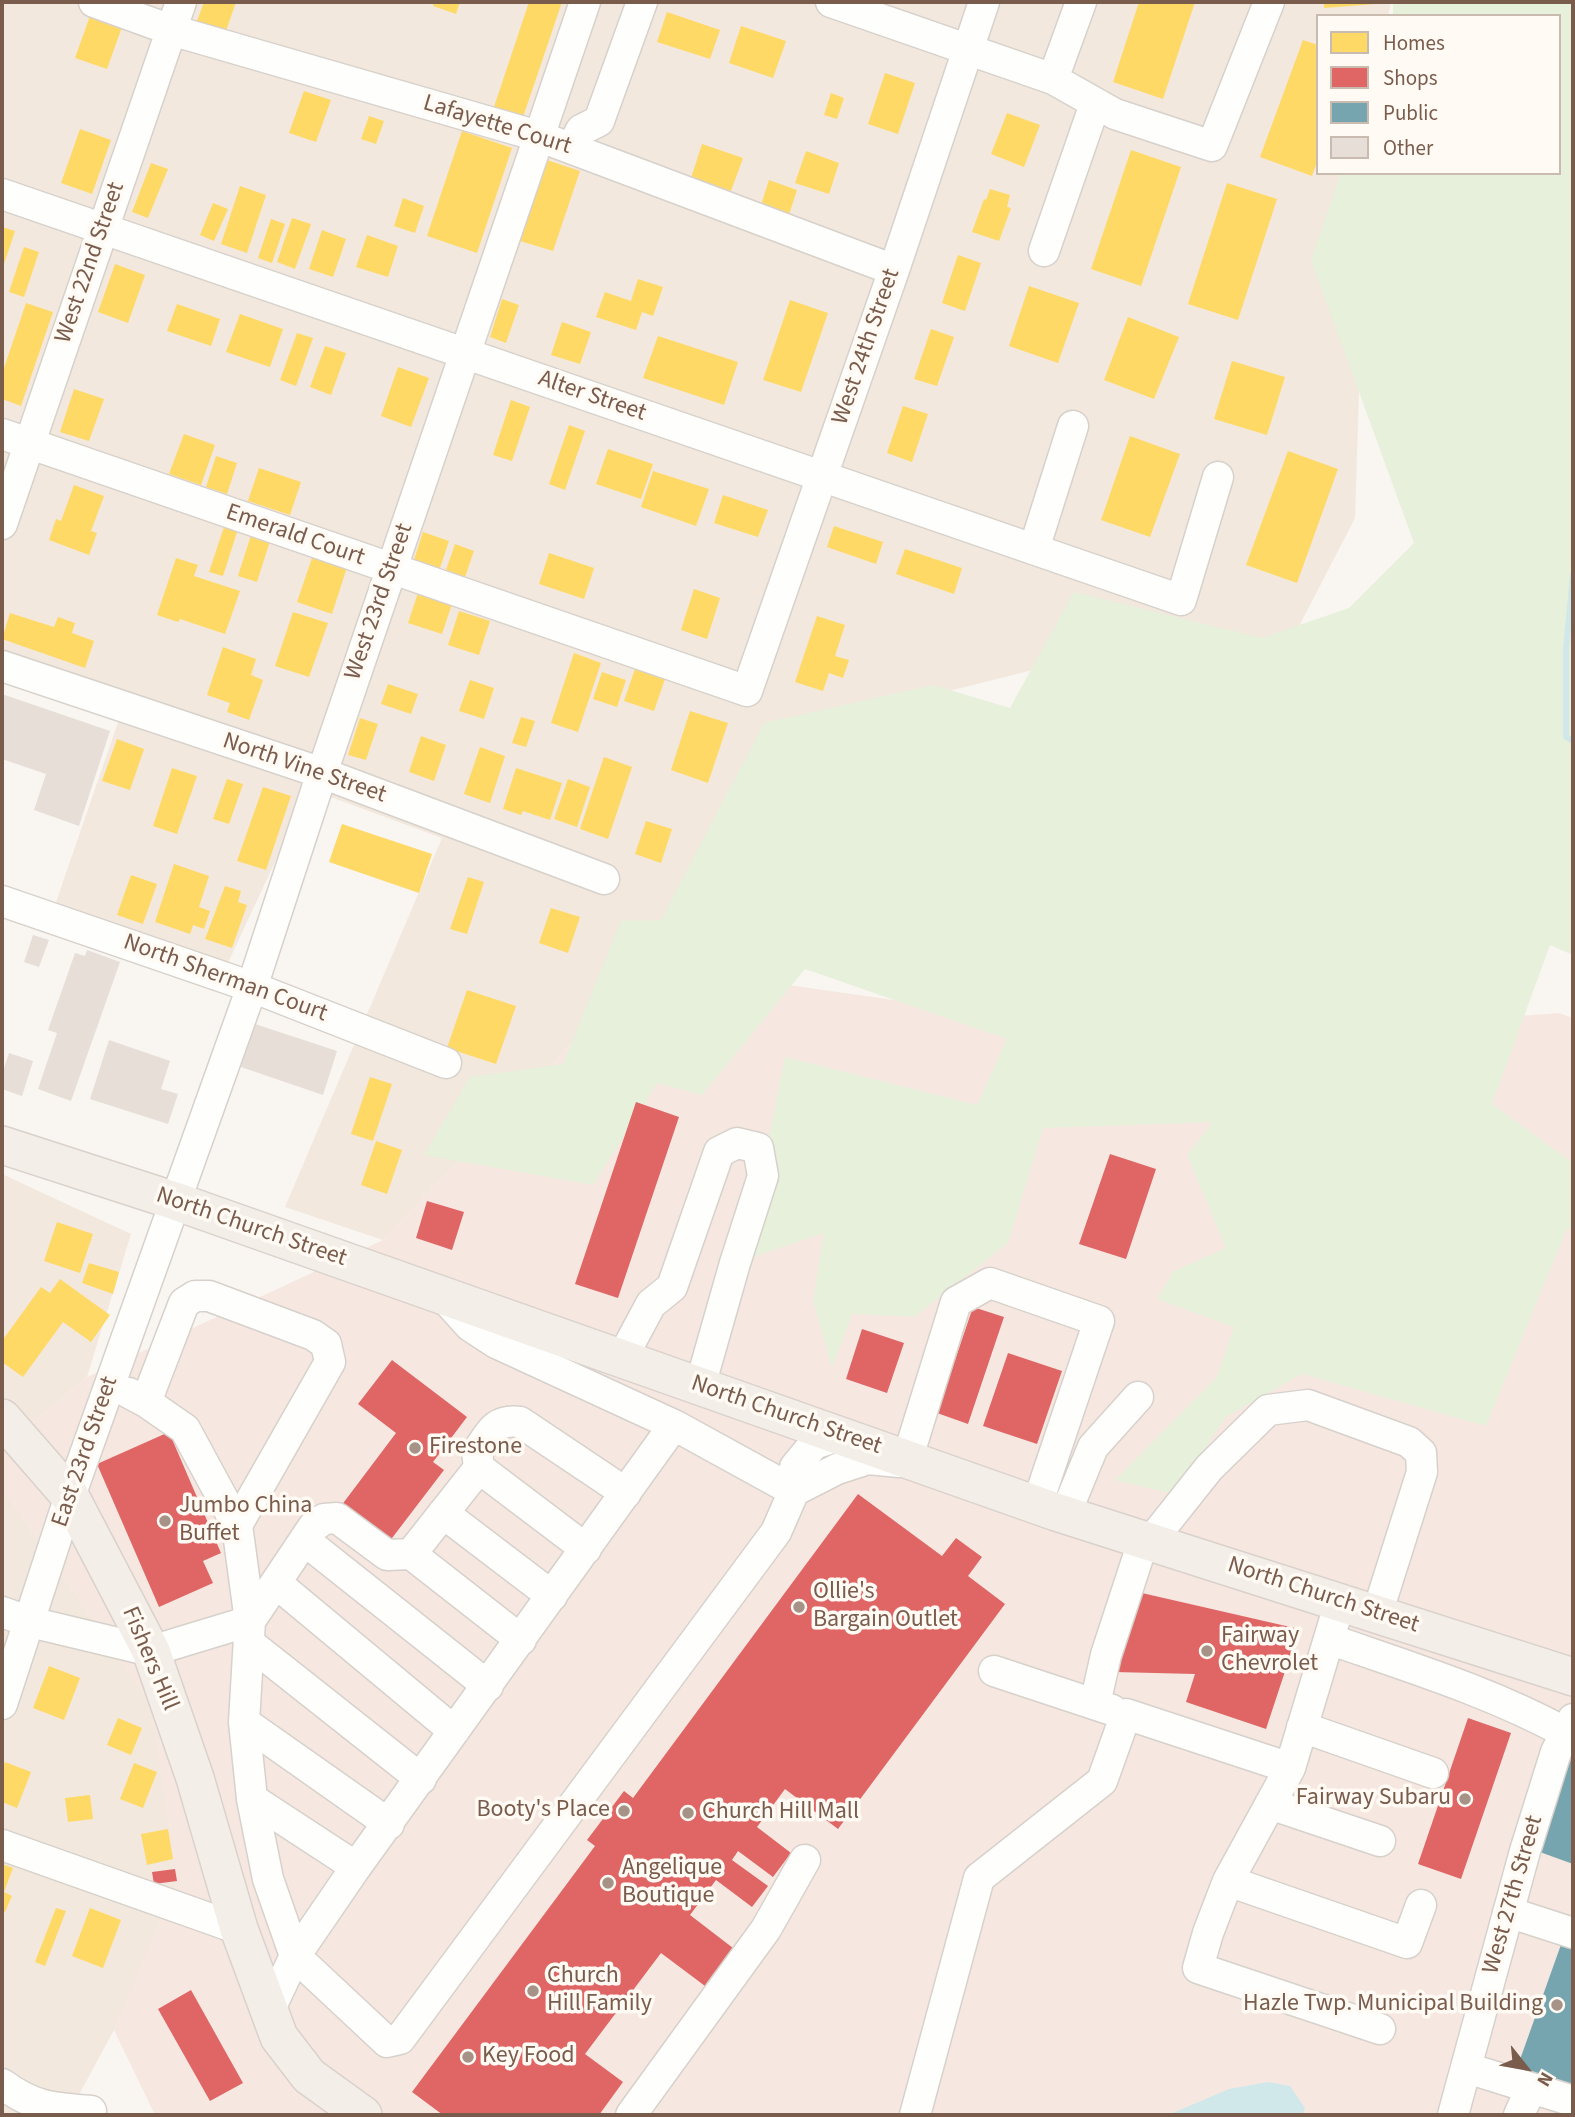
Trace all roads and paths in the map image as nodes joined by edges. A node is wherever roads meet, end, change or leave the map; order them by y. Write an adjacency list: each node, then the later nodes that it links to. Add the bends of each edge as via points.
1 (94, 2): 9 (street, Lafayette Court)
2 (181, 2): 9 (street, West 22nd Street)
3 (585, 2): 13 (street, West 23rd Street)
4 (642, 2): 14 (street, via 599,121 581,130)
5 (831, 2): 10 (street)
6 (984, 2): 10 (street, West 24th Street)
7 (1081, 2): 11 (street)
8 (1269, 2): 12 (street, via 1212,146)
9 (171, 30): 13 (street, Lafayette Court); 16 (street, West 22nd Street)
10 (967, 48): 11 (street); 18 (street, West 24th Street)
11 (1052, 79): 12 (street)
12 (1095, 104): 17 (street)
13 (538, 136): 14 (street, Lafayette Court); 19 (street, West 23rd Street)
14 (572, 148): 18 (street, Lafayette Court)
15 (2, 194): 16 (street, Alter Street)
16 (103, 229): 19 (street, Alter Street); 21 (street, West 22nd Street)
17 (1044, 251)
18 (894, 270): 22 (street, West 24th Street)
19 (464, 353): 22 (street, Alter Street); 26 (street, West 23rd Street)
20 (1073, 426): 25 (street)
21 (15, 439): 24 (street, West 22nd Street); 26 (street, Emerald Court)
22 (822, 476): 25 (street, Alter Street); 28 (street, West 24th Street)
23 (1218, 477): 25 (street, Alter Street, via 1181,600)
24 (2, 524)
25 (1034, 549)
26 (391, 570): 28 (street, Emerald Court); 29 (street, West 23rd Street)
27 (2, 666): 29 (street, North Vine Street)
28 (747, 691)
29 (322, 773): 30 (street, North Vine Street); 32 (street, West 23rd Street)
30 (604, 880)
31 (2, 901): 32 (street, North Sherman Court)
32 (252, 987): 33 (street, North Sherman Court); 35 (street, West 23rd Street)
33 (446, 1063)
34 (2, 1145): 35 (main road, North Church Street)
35 (175, 1201): 36 (main road, North Church Street); 38 (street, East 23rd Street)
36 (442, 1295): 37 (main road, North Church Street); 43 (street, via 470,1326 496,1343)
37 (622, 1358): 39 (main road, North Church Street); 39 (street, via 651,1304 672,1287 719,1152 737,1143 758,1148 763,1176)
38 (110, 1384): 41 (street); 49 (street, East 23rd Street)
39 (700, 1386): 44 (main road, North Church Street)
40 (1138, 1397): 50 (street, via 1093,1447)
41 (146, 1402): 52 (street, via 185,1429); 52 (street, via 184,1303 195,1296 218,1299 326,1344 330,1362)
42 (2, 1418): 49 (main road, Fishers Hill)
43 (674, 1425): 47 (street); 48 (street)
44 (841, 1435): 45 (main road, North Church Street); 47 (street, via 814,1444 795,1467)
45 (914, 1462): 47 (street, via 867,1458); 50 (main road, North Church Street); 50 (street, via 956,1303 990,1283 1099,1321)
46 (479, 1468): 48 (street, via 477,1452 495,1426 508,1420 520,1422); 51 (street); 55 (street)
47 (793, 1491): 92 (street, via 776,1532 400,2039 387,2042)
48 (626, 1493): 55 (street)
49 (70, 1496): 62 (street, East 23rd Street); 66 (main road, Fishers Hill)
50 (1053, 1511): 54 (main road, North Church Street)
51 (443, 1513): 56 (street); 58 (street)
52 (237, 1525): 63 (street)
53 (304, 1540): 56 (street, via 324,1519 337,1518 387,1555); 57 (street); 69 (street)
54 (1147, 1540): 59 (main road, North Church Street); 61 (street, via 1209,1468 1268,1410 1308,1405 1409,1442 1421,1453 1422,1472); 71 (street, via 1106,1655)
55 (586, 1549): 58 (street)
56 (411, 1554): 65 (street)
57 (276, 1583): 63 (street); 76 (street)
58 (552, 1596): 65 (street)
59 (1340, 1602): 61 (main road, North Church Street); 64 (street)
60 (2, 1612): 62 (street)
61 (1377, 1614): 68 (main road, North Church Street)
62 (30, 1622): 66 (street); 70 (street, East 23rd Street)
63 (249, 1632): 66 (street); 73 (street); 79 (street)
64 (1329, 1639): 74 (street); 75 (street)
65 (521, 1640): 69 (street)
66 (151, 1651): 90 (main road, Fishers Hill)
67 (994, 1671): 71 (street)
68 (1573, 1677)
69 (488, 1686): 76 (street)
70 (2, 1704)
71 (1096, 1704): 72 (street)
72 (1126, 1714): 77 (street); 102 (street, via 1102,1781 979,1878)
73 (244, 1722): 80 (street); 82 (street)
74 (1570, 1726): 89 (street, West 27th Street, via 1556,1752)
75 (1302, 1727): 77 (street); 78 (street)
76 (454, 1731): 79 (street)
77 (1290, 1768): 81 (street)
78 (1433, 1773)
79 (421, 1779): 82 (street)
80 (252, 1799): 86 (street); 92 (street, via 268,1879)
81 (1270, 1804): 83 (street); 87 (street)
82 (389, 1824): 86 (street)
83 (1380, 1842)
84 (2, 1845): 90 (street)
85 (805, 1860): 101 (street, via 766,1929)
86 (356, 1867): 92 (street)
87 (1228, 1881): 88 (street, via 1407,1943); 94 (street, via 1198,1968)
88 (1421, 1905)
89 (1508, 1912): 91 (street); 95 (street, West 27th Street)
90 (239, 1928): 93 (main road, Fishers Hill)
91 (1573, 1933)
92 (295, 1956): 93 (street)
93 (269, 2011): 100 (main road, Fishers Hill, via 279,2037 309,2076)
94 (1380, 2029)
95 (1467, 2068): 97 (street); 103 (street, West 27th Street)
96 (2, 2084): 99 (street, via 44,2107)
97 (1531, 2088): 98 (street); 104 (street)
98 (1573, 2101)
99 (91, 2111)
100 (363, 2115)
101 (631, 2115)
102 (915, 2115)
103 (1453, 2115)
104 (1519, 2115)

